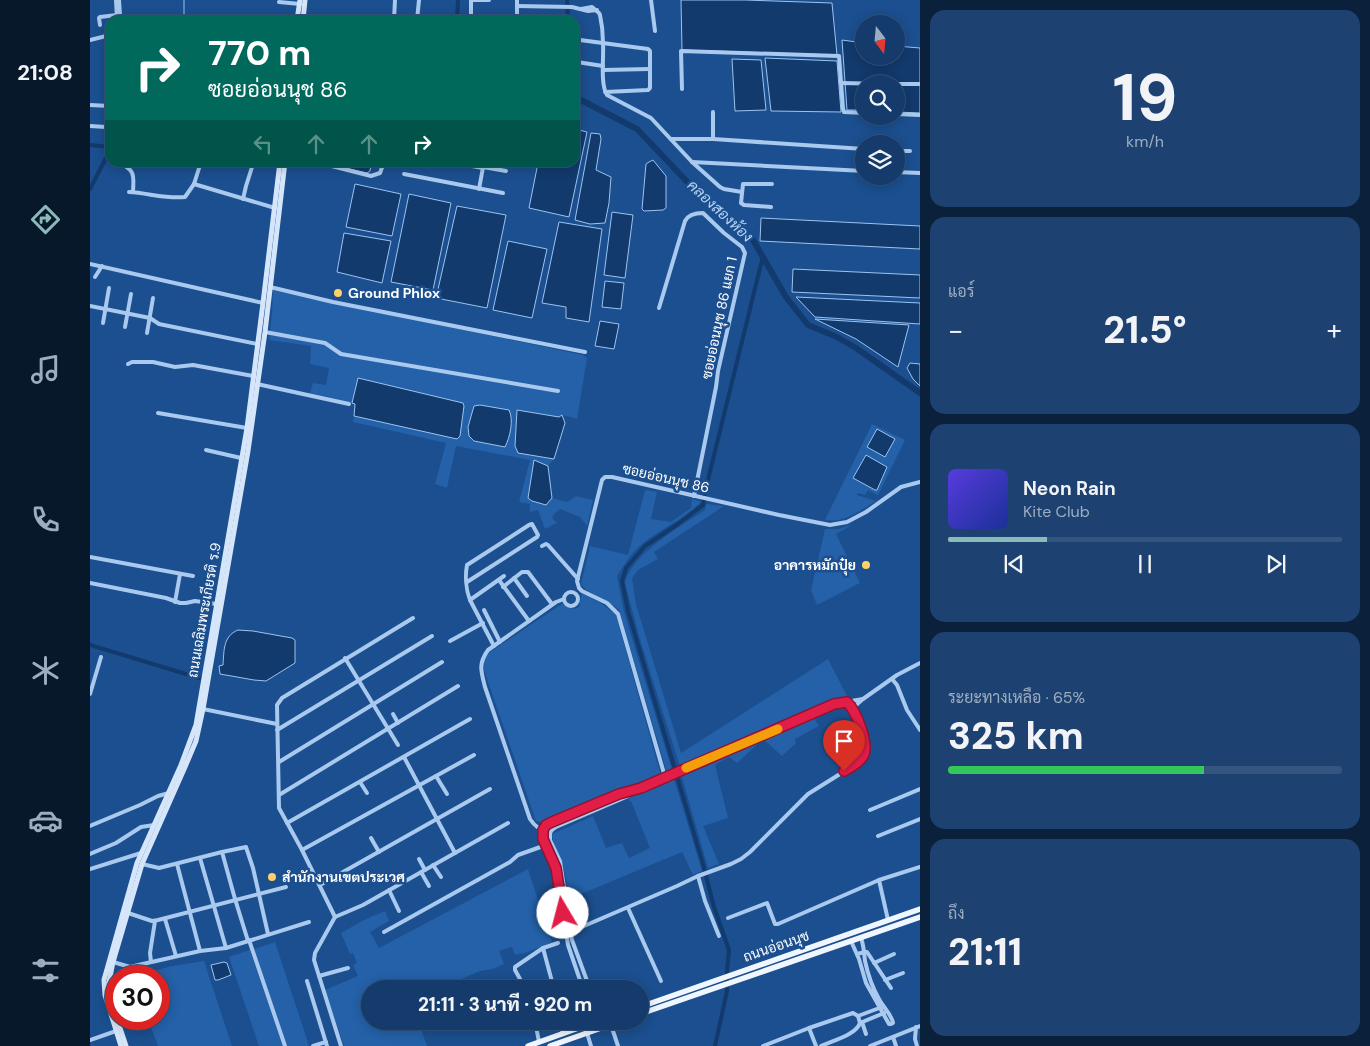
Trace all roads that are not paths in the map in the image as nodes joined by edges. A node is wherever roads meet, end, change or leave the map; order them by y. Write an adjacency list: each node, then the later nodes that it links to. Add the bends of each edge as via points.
1 (117, 0): 11 (street); 12 (street)
2 (305, 0): 14 (main road)
3 (396, 0): 15 (street)
4 (419, 0): 16 (street)
5 (490, 0): 17 (street, via 471,0)
6 (517, 0): 10 (street)
7 (651, 0): 21 (street)
8 (279, 2): 9 (street)
9 (300, 2): 13 (main road)
10 (517, 6): 18 (street); 25 (street, via 597,10)
11 (117, 15)
12 (120, 15)
13 (298, 15)
14 (304, 15)
15 (394, 15)
16 (418, 15)
17 (470, 15)
18 (516, 15)
19 (105, 17): 20 (street, via 100,17)
20 (100, 25)
21 (655, 31)
22 (105, 37): 23 (street)
23 (90, 40)
24 (580, 40): 25 (street)
25 (603, 44): 27 (street); 28 (street, via 648,49)
26 (580, 62): 27 (street)
27 (603, 68): 28 (street); 34 (street)
28 (650, 69): 34 (street, via 648,90)
29 (841, 83): 30 (street); 33 (street, via 840,56 681,51); 38 (street, via 844,112)
30 (855, 83)
31 (905, 84): 32 (street)
32 (919, 84)
33 (682, 89)
34 (605, 92): 43 (street, via 651,118)
35 (90, 105): 36 (street)
36 (105, 106)
37 (713, 112): 44 (street)
38 (855, 113)
39 (905, 114): 40 (street)
40 (920, 115)
41 (90, 126): 42 (street)
42 (105, 127)
43 (671, 139): 44 (street); 48 (street)
44 (713, 140): 45 (street)
45 (855, 148)
46 (905, 151): 47 (street)
47 (910, 151)
48 (692, 162): 59 (street); 66 (street, via 724,189)
49 (125, 167): 63 (street, via 132,171 131,192 185,197)
50 (199, 167): 63 (street)
51 (252, 167): 68 (street)
52 (279, 167): 70 (main road, ถนนเฉลิมพระเกียรติ ร.9)
53 (284, 167): 74 (main road, ถนนเฉลิมพระเกียรติ ร.9)
54 (336, 167): 55 (street, via 371,176 380,173)
55 (382, 167)
56 (483, 167): 65 (street)
57 (488, 167): 58 (street)
58 (506, 171)
59 (855, 171)
60 (905, 172): 61 (street)
61 (920, 173)
62 (404, 174): 65 (street)
63 (194, 184): 68 (street)
64 (772, 184): 66 (street, via 744,183)
65 (479, 189): 67 (street)
66 (742, 192): 69 (street, via 742,204)
67 (503, 193)
68 (243, 199): 70 (street)
69 (771, 207)
70 (275, 208): 78 (main road, ถนนเฉลิมพระเกียรติ ร.9)
71 (90, 264): 72 (street)
72 (102, 266): 73 (street); 78 (street)
73 (95, 277)
74 (270, 286): 87 (main road, ถนนเฉลิมพระเกียรติ ร.9); 89 (street, via 333,302)
75 (110, 288): 81 (street)
76 (131, 294): 82 (street)
77 (153, 298): 83 (street)
78 (264, 303): 88 (main road, ถนนเฉลิมพระเกียรติ ร.9)
79 (90, 306): 81 (street)
80 (659, 308): 100 (street, ซอยอ่อนนุช 86 แยก 1, via 685,221 687,217 702,213 745,253)
81 (105, 309): 82 (street); 84 (street)
82 (128, 314): 83 (street); 85 (street)
83 (150, 318): 86 (street); 88 (street, via 160,324)
84 (102, 323)
85 (124, 327)
86 (147, 332)
87 (265, 332): 92 (main road, ถนนเฉลิมพระเกียรติ ร.9); 93 (street, via 325,343 341,354)
88 (257, 344): 91 (main road, ถนนเฉลิมพระเกียรติ ร.9)
89 (584, 352)
90 (128, 364): 91 (street, via 153,362)
91 (253, 376): 96 (main road, ถนนเฉลิมพระเกียรติ ร.9)
92 (257, 384): 94 (street); 137 (main road, ถนนเฉลิมพระเกียรติ ร.9)
93 (558, 392)
94 (349, 404)
95 (158, 413): 96 (street)
96 (247, 428): 98 (main road, ถนนเฉลิมพระเกียรติ ร.9)
97 (206, 450): 98 (street)
98 (241, 458): 116 (main road, ถนนเฉลิมพระเกียรติ ร.9)
99 (920, 482): 100 (street, ซอยอ่อนนุช 86, via 902,487 855,518 837,525)
100 (694, 496): 107 (street, ซอยอ่อนนุช 86, via 605,477 601,482)
101 (542, 546): 107 (street, via 548,545)
102 (90, 557): 103 (street)
103 (180, 574): 104 (street); 115 (street)
104 (193, 576)
105 (504, 576): 108 (street)
106 (514, 578): 111 (street); 112 (street); 117 (street, via 528,572)
107 (578, 578): 151 (street, via 582,591 607,603 618,614)
108 (499, 580): 111 (street); 114 (street)
109 (467, 582): 109 (street, via 537,537 533,525 467,566); 114 (street)
110 (90, 583): 115 (street)
111 (503, 587): 120 (street)
112 (527, 596)
113 (564, 599): 117 (street)
114 (470, 600): 121 (street)
115 (176, 602): 116 (street)
116 (216, 604): 157 (main road, ถนนเฉลิมพระเกียรติ ร.9, via 196,725)
117 (552, 604): 120 (street)
118 (484, 610): 124 (street)
119 (413, 618): 127 (street)
120 (528, 622): 124 (street)
121 (483, 623): 123 (street); 125 (street)
122 (432, 636): 131 (street)
123 (450, 641)
124 (500, 642): 125 (street)
125 (494, 646): 168 (street, via 482,659 483,681 530,819)
126 (100, 657): 133 (street)
127 (346, 658): 131 (street); 142 (street, via 282,698 277,705)
128 (442, 662): 136 (street)
129 (920, 663): 130 (street)
130 (892, 679): 134 (street); 145 (street)
131 (358, 680): 136 (street); 144 (street)
132 (458, 686): 141 (street)
133 (90, 694)
134 (863, 699): 135 (street); 138 (street)
135 (847, 702): 138 (street); 151 (street, via 834,704)
136 (373, 704): 143 (street); 149 (street)
137 (203, 709): 142 (street); 181 (main road, ถนนเฉลิมพระเกียรติ ร.9, via 186,767)
138 (854, 710): 187 (street, via 866,748 862,758 808,794 741,859)
139 (392, 714): 141 (street)
140 (470, 719): 148 (street)
141 (398, 723): 143 (street)
142 (277, 724): 144 (street)
143 (389, 728): 146 (street); 160 (street)
144 (277, 730): 149 (street)
145 (920, 730)
146 (398, 745)
147 (474, 755): 150 (street)
148 (404, 757): 152 (street); 153 (street)
149 (279, 762): 160 (street)
150 (436, 776): 153 (street); 159 (street)
151 (667, 776): 154 (street)
152 (360, 782): 158 (street); 164 (street)
153 (419, 785): 162 (street); 173 (street)
154 (641, 788): 168 (street, via 552,822); 169 (street, via 626,798 556,827)
155 (490, 789): 162 (street)
156 (920, 790): 161 (street)
157 (169, 793): 166 (main road, ถนนเฉลิมพระเกียรติ ร.9); 167 (street)
158 (367, 793)
159 (446, 794)
160 (279, 795): 164 (street, via 279,808)
161 (870, 810)
162 (438, 819): 175 (street); 177 (street)
163 (920, 819): 170 (street)
164 (287, 823): 173 (street)
165 (508, 823): 177 (street)
166 (154, 825): 176 (main road, ถนนเฉลิมพระเกียรติ ร.9); 178 (street, via 141,827)
167 (90, 826)
168 (543, 831): 169 (street); 172 (street)
169 (550, 833): 210 (street, via 560,861)
170 (878, 836)
171 (371, 838): 175 (street)
172 (546, 845): 209 (street, via 518,855); 211 (street, via 556,868)
173 (302, 850): 190 (street)
174 (222, 852): 179 (street); 194 (street, via 247,848); 195 (street)
175 (379, 852): 190 (street)
176 (141, 853): 185 (street); 256 (main road, ถนนเฉลิมพระเกียรติ ร.9, via 104,980)
177 (455, 853): 183 (street)
178 (90, 854)
179 (200, 858): 182 (street); 196 (street)
180 (419, 859): 186 (street)
181 (142, 864): 182 (street, via 159,868); 201 (main road, ถนนเฉลิมพระเกียรติ ร.9)
182 (176, 864): 200 (street)
183 (433, 866): 186 (street); 188 (street)
184 (920, 867): 189 (street)
185 (90, 869)
186 (423, 871): 191 (street); 193 (street)
187 (700, 875): 197 (street); 213 (street, via 705,901)
188 (441, 877)
189 (879, 880): 204 (street, via 778,924 775,924 767,903); 206 (street)
190 (320, 885): 202 (street)
191 (430, 886)
192 (286, 887): 194 (street)
193 (389, 890): 199 (street); 202 (street)
194 (258, 894): 195 (street); 212 (street)
195 (235, 900): 196 (street); 215 (street)
196 (213, 905): 200 (street); 218 (street)
197 (628, 908): 210 (street); 240 (street)
198 (920, 909): 206 (main road, ถนนอ่อนนุช)
199 (400, 911)
200 (189, 912): 205 (street); 220 (street)
201 (128, 913): 207 (street); 225 (main road, ถนนเฉลิมพระเกียรติ ร.9)
202 (335, 917): 232 (street, via 314,956)
203 (920, 917): 214 (main road, ถนนอ่อนนุช)
204 (728, 918)
205 (165, 919): 207 (street); 224 (street)
206 (888, 920): 231 (main road, ถนนอ่อนนุช)
207 (155, 921): 226 (street)
208 (309, 922): 212 (street)
209 (384, 932)
210 (571, 932): 211 (street); 237 (street)
211 (565, 933): 236 (street)
212 (268, 934): 215 (street)
213 (720, 936)
214 (861, 938): 216 (main road, ถนนอ่อนนุช); 221 (street)
215 (249, 940): 218 (street); 266 (street)
216 (851, 941): 222 (street); 231 (main road, ถนนอ่อนนุช)
217 (558, 943): 219 (street)
218 (226, 948): 220 (street)
219 (543, 948): 234 (street, via 515,967); 235 (street)
220 (200, 951): 224 (street)
221 (865, 952): 222 (street); 227 (street); 233 (street)
222 (857, 954): 233 (street)
223 (894, 954): 227 (street)
224 (176, 956): 226 (street)
225 (113, 962): 226 (street, via 130,967); 228 (main road, ถนนเฉลิมพระเกียรติ ร.9)
226 (151, 962)
227 (874, 963): 238 (street)
228 (112, 965)
229 (348, 968): 232 (street)
230 (903, 973): 238 (street)
231 (745, 974): 241 (main road, ถนนอ่อนนุช)
232 (319, 976): 268 (street)
233 (867, 979): 244 (street)
234 (519, 980)
235 (552, 980)
236 (580, 980)
237 (587, 980)
238 (886, 980): 242 (street)
239 (307, 981): 263 (street)
240 (662, 981)
241 (712, 985): 243 (main road, ถนนอ่อนนุช); 245 (main road, ถนนอ่อนนุช)
242 (891, 988)
243 (649, 1004)
244 (882, 1007): 246 (street); 247 (street, via 885,1012)
245 (649, 1010)
246 (859, 1016): 247 (street); 249 (street, via 852,1013)
247 (861, 1023): 259 (street); 275 (street, via 856,1030)
248 (918, 1026): 260 (street); 278 (street)
249 (809, 1028): 273 (street); 274 (street)
250 (121, 1030): 265 (main road, ถนนเฉลิมพระเกียรติ ร.9)
251 (537, 1030): 262 (street)
252 (562, 1030): 258 (street)
253 (574, 1030): 258 (main road)
254 (593, 1030): 257 (main road)
255 (612, 1030): 272 (street)
256 (116, 1031): 261 (street); 264 (main road, ถนนเฉลิมพระเกียรติ ร.9)
257 (587, 1033): 270 (main road); 271 (street)
258 (563, 1034): 262 (main road)
259 (866, 1034)
260 (893, 1037): 276 (street); 277 (street)
261 (90, 1040)
262 (539, 1042): 269 (main road)
263 (327, 1044): 267 (street)
264 (121, 1046)
265 (126, 1046)
266 (285, 1046)
267 (313, 1046)
268 (342, 1046)
269 (528, 1046)
270 (550, 1046)
271 (591, 1046)
272 (618, 1046)
273 (763, 1046)
274 (816, 1046)
275 (821, 1046)
276 (870, 1046)
277 (896, 1046)
278 (917, 1046)

